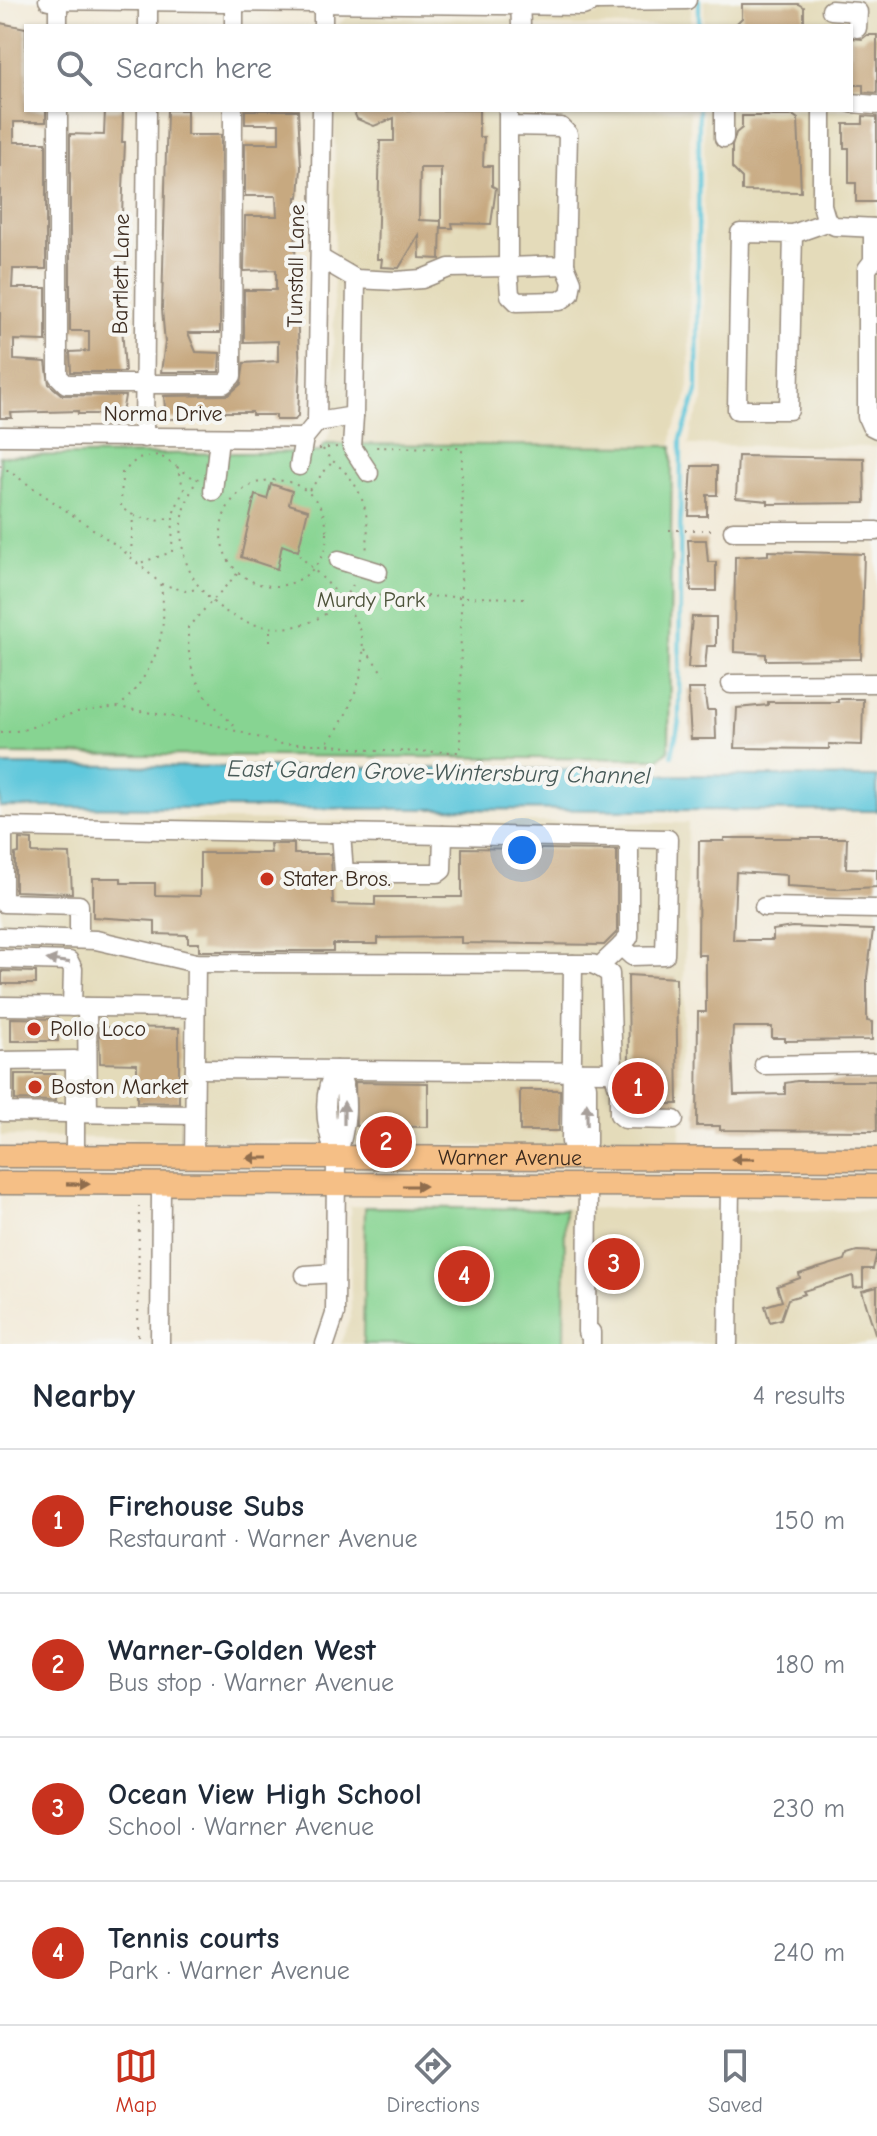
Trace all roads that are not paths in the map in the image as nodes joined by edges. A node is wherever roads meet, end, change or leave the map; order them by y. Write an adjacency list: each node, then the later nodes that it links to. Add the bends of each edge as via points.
1 (48, 0): 2 (street)
2 (58, 0): 6 (street); 15 (street)
3 (687, 0): 9 (street)
4 (185, 1): 6 (street); 10 (street)
5 (270, 1): 10 (street); 12 (street)
6 (148, 2): 16 (street)
7 (351, 2): 8 (street); 12 (street)
8 (435, 2): 11 (street)
9 (593, 2): 11 (street)
10 (234, 3): 17 (street)
11 (520, 3): 19 (street)
12 (323, 4): 18 (street)
13 (831, 12): 14 (street)
14 (864, 18)
15 (58, 24)
16 (148, 24)
17 (234, 24)
18 (323, 24)
19 (521, 24)
20 (853, 103): 21 (street)
21 (877, 105)
22 (58, 112): 38 (street, via 58,376 66,384)
23 (147, 112): 38 (street, Bartlett Lane)
24 (233, 112): 38 (street, via 232,376 224,384)
25 (322, 112): 33 (street, Tunstall Lane)
26 (724, 112): 29 (street)
27 (822, 112): 30 (street)
28 (508, 118): 35 (street, via 561,127 568,134); 36 (street)
29 (724, 138)
30 (826, 218): 31 (street, via 835,226); 32 (street)
31 (875, 228): 34 (street)
32 (793, 234): 32 (street, via 789,410 737,410 740,233)
33 (320, 258): 37 (street); 40 (street, Tunstall Lane)
34 (875, 261): 41 (street, via 867,269 867,417)
35 (565, 265): 36 (street); 36 (street, via 572,282 570,294 560,301 517,302 510,295)
36 (508, 267): 37 (street, via 449,268 422,279)
37 (356, 279): 39 (street)
38 (144, 385): 43 (street, Bartlett Lane)
39 (354, 416): 40 (street); 45 (street, via 352,447)
40 (317, 422): 44 (street, Norma Drive, via 302,452)
41 (877, 429)
42 (0, 436): 43 (street, Norma Drive)
43 (144, 438): 44 (street, Norma Drive)
44 (218, 446): 46 (street)
45 (369, 473)
46 (213, 491)
47 (733, 531): 48 (street)
48 (877, 531)
49 (339, 560): 50 (street)
50 (369, 570)
51 (877, 683): 52 (street)
52 (731, 684)
53 (1, 827): 54 (street); 60 (street, via 3,903 79,905)
54 (341, 833): 55 (street); 55 (street, via 344,873 438,873)
55 (443, 835): 56 (street)
56 (629, 839): 61 (street, via 629,937); 61 (street, via 668,839 665,955 632,956)
57 (764, 907): 58 (street)
58 (877, 909)
59 (0, 937): 60 (street)
60 (79, 939): 63 (street)
61 (621, 946): 65 (street)
62 (0, 959): 67 (street, one-way to 62, via 69,961)
63 (196, 963): 64 (street); 68 (street)
64 (573, 964): 65 (street); 75 (street)
65 (599, 967): 74 (street, via 610,974)
66 (0, 1006): 67 (street)
67 (79, 1007): 68 (street); 76 (street)
68 (195, 1008): 72 (street)
69 (2, 1061): 76 (street, via 75,1060); 76 (street, via 3,1112)
70 (877, 1063): 71 (street)
71 (764, 1065)
72 (195, 1069): 73 (street); 77 (street)
73 (336, 1070): 75 (street); 82 (street, via 328,1082 327,1131)
74 (613, 1072): 75 (street); 78 (street, via 619,1114 625,1119)
75 (574, 1073): 83 (street, via 587,1086 587,1143)
76 (82, 1113): 77 (street); 80 (street)
77 (194, 1115): 81 (street)
78 (674, 1120)
79 (0, 1156): 80 (main road, Warner Avenue)
80 (75, 1157): 81 (main road, Warner Avenue)
81 (194, 1158): 82 (main road, Warner Avenue, one-way to 81)
82 (336, 1158): 83 (main road, Warner Avenue); 89 (street)
83 (581, 1159): 84 (main road, Warner Avenue); 90 (main road, via 572,1171 517,1175); 92 (main road, via 605,1176 642,1177)
84 (635, 1159): 85 (main road, Warner Avenue, one-way to 84); 93 (main road, via 652,1171 706,1175)
85 (835, 1159): 86 (main road, Warner Avenue); 93 (main road, via 821,1175 739,1177)
86 (877, 1159)
87 (0, 1183): 88 (main road, Warner Avenue, one-way to 88)
88 (161, 1185): 89 (main road, Warner Avenue); 97 (street)
89 (336, 1186): 90 (main road, Warner Avenue, one-way to 90); 95 (street)
90 (494, 1186): 91 (main road, Warner Avenue)
91 (588, 1186): 92 (main road, Warner Avenue); 99 (street)
92 (661, 1186): 93 (main road, Warner Avenue)
93 (730, 1186): 94 (main road, Warner Avenue); 100 (street)
94 (877, 1186)
95 (335, 1273): 96 (street); 98 (street, via 335,1314)
96 (305, 1275)
97 (160, 1344)
98 (325, 1344)
99 (591, 1344)
100 (728, 1344)

